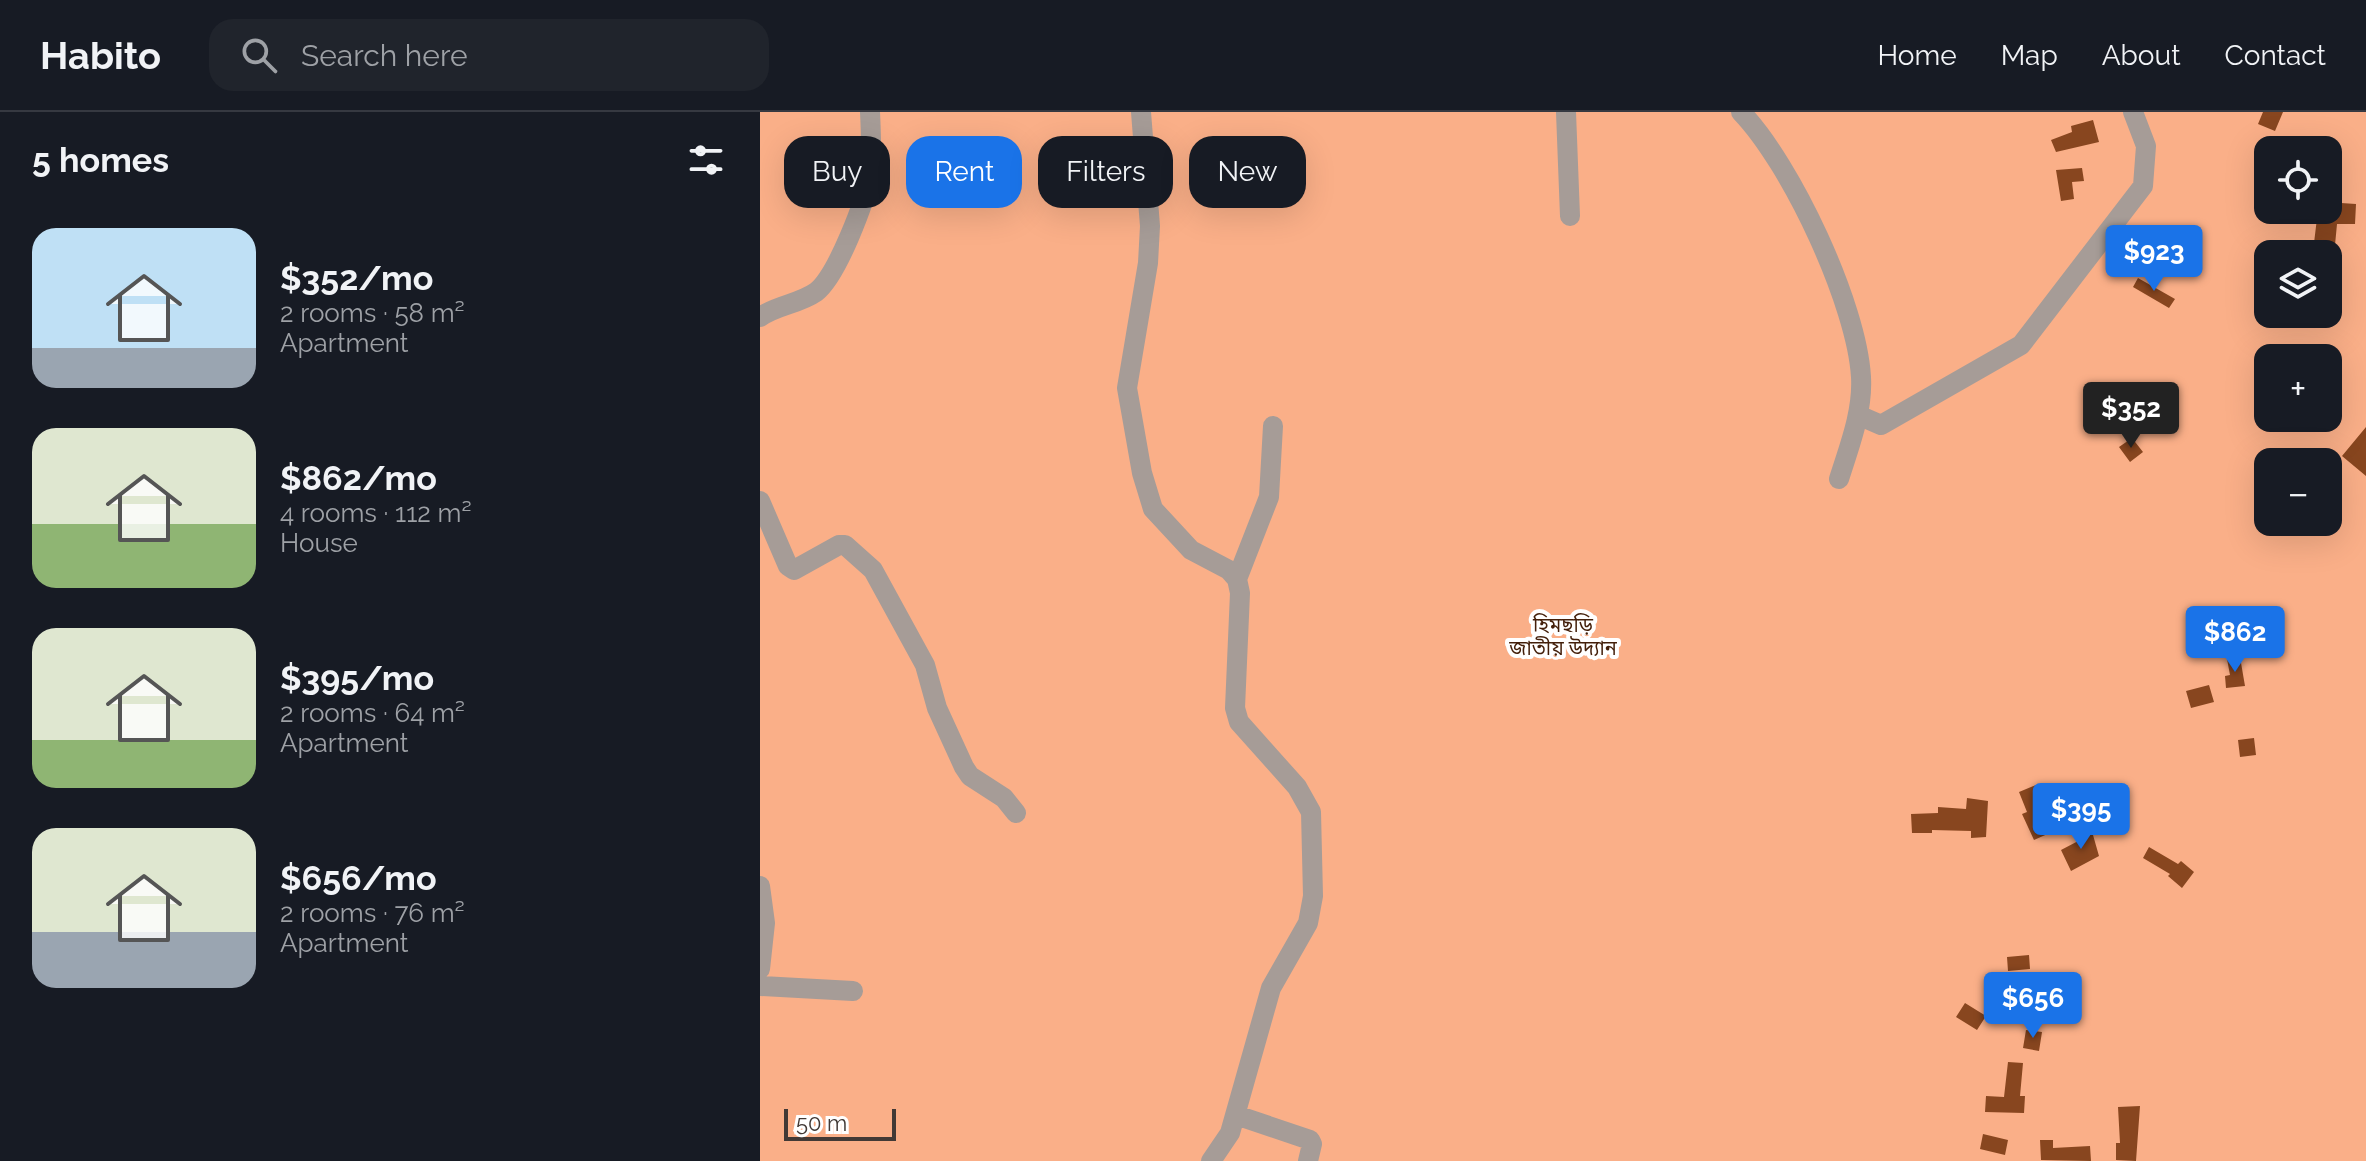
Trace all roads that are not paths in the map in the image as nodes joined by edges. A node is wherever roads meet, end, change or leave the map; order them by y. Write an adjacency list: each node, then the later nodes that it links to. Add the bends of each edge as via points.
1 (870, 112): 7 (street, via 870,176 836,264 813,294)
2 (1141, 112): 12 (street, via 1150,238 1127,388 1142,473 1153,509 1191,550)
3 (1566, 112): 6 (street)
4 (1741, 112): 8 (street, via 1792,183 1854,326 1862,379)
5 (2133, 112): 8 (street, via 2146,146 2143,186 2021,345 1881,425)
6 (1570, 216)
7 (760, 317)
8 (1858, 415): 10 (street)
9 (1273, 426): 12 (street, via 1269,497)
10 (1839, 479)
11 (760, 501): 13 (street, via 794,570 845,545 873,570 925,665 937,708 964,767)
12 (1237, 579): 18 (street, via 1235,708 1239,722 1297,787 1311,812 1313,896 1311,914 1266,1001)
13 (1016, 813)
14 (760, 886): 15 (street, via 765,923)
15 (760, 969)
16 (760, 986): 17 (street)
17 (853, 991)
18 (1236, 1115): 19 (street); 20 (street, via 1310,1140)
19 (1211, 1161)
20 (1308, 1161)

